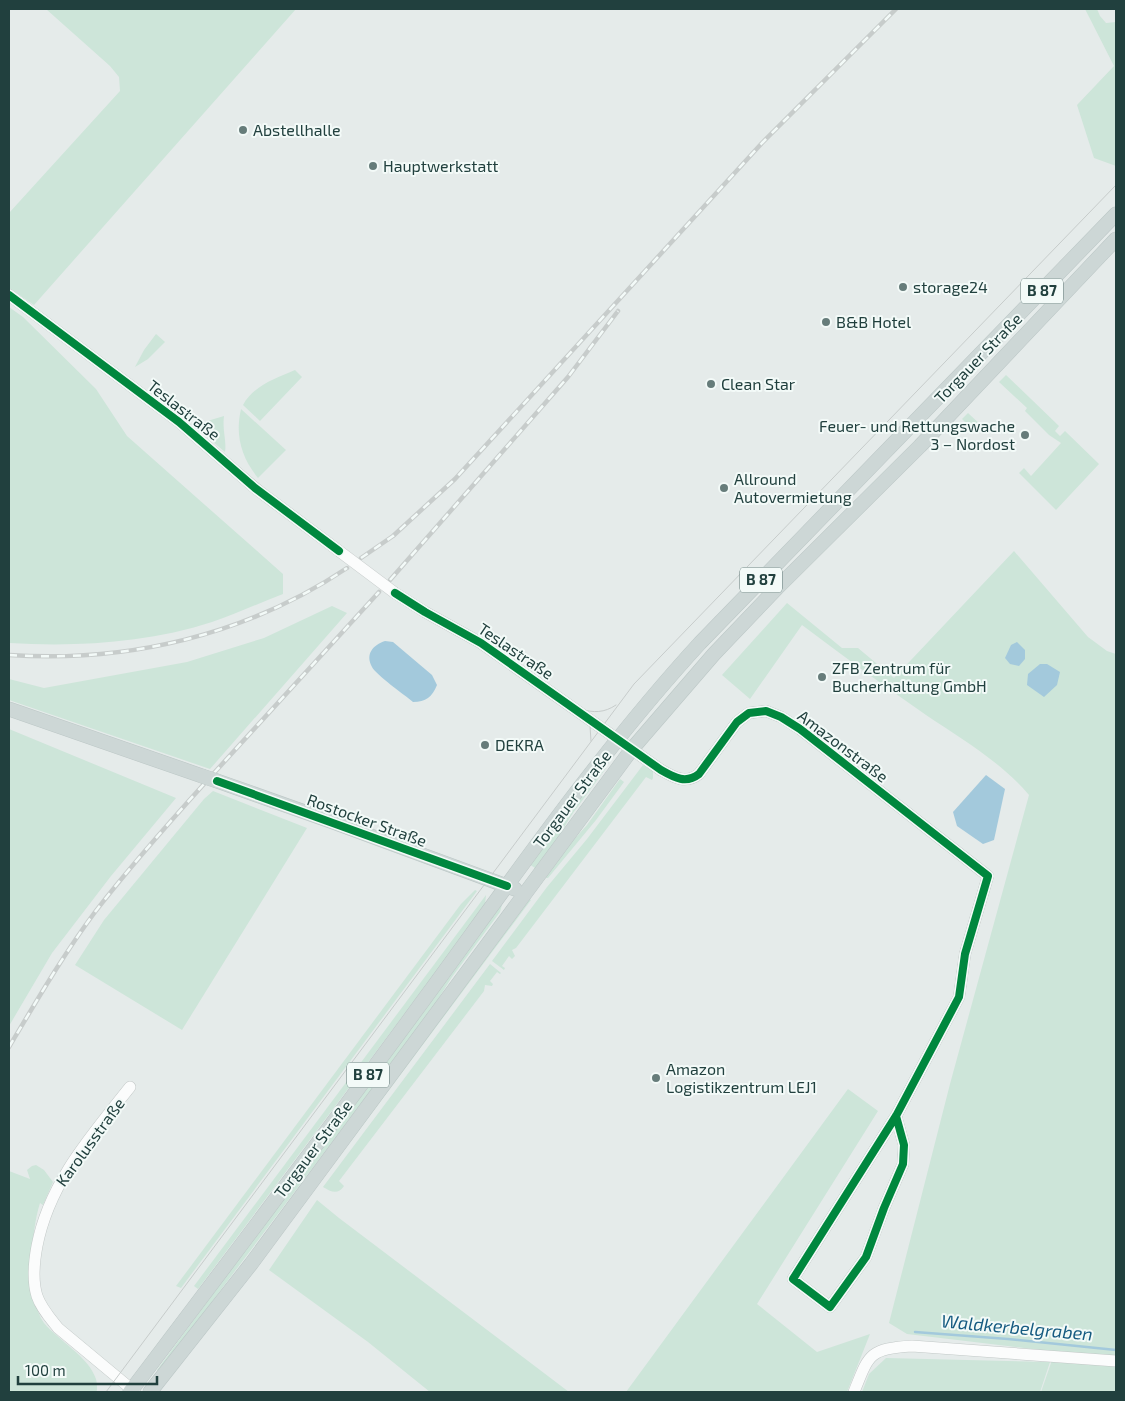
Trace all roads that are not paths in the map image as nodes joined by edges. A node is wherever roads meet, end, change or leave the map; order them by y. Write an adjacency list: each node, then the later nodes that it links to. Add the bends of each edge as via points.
1 (1116, 214): 5 (main road, Torgauer Straße / B 87, via 700,643)
2 (1116, 239): 6 (main road, Torgauer Straße / B 87, via 920,446 714,654)
3 (9, 295): 5 (street, Teslastraße, bridge, via 185,427 255,488 395,593 481,643)
4 (9, 709): 7 (main road, Rostocker Straße, bridge)
5 (617, 739): 6 (street, Amazonstraße); 7 (main road, Torgauer Straße / B 87)
6 (632, 749): 8 (main road, Torgauer Straße / B 87); 10 (street, Amazonstraße, via 676,778 693,779 737,722 749,713 766,710 800,728 988,876 966,954 959,997)
7 (507, 886): 8 (main road, Rostocker Straße); 12 (main road, Torgauer Straße / B 87)
8 (525, 893): 13 (main road, Torgauer Straße / B 87, via 251,1264)
9 (130, 1087): 12 (street, Karolusstraße, via 60,1180 39,1234 34,1278 38,1297 58,1328)
10 (896, 1116): 10 (street, via 904,1146 903,1164 866,1257 830,1307 793,1279)
11 (1116, 1361): 14 (street, via 912,1346 881,1349 868,1359)
12 (132, 1392)
13 (150, 1392)
14 (854, 1392)

